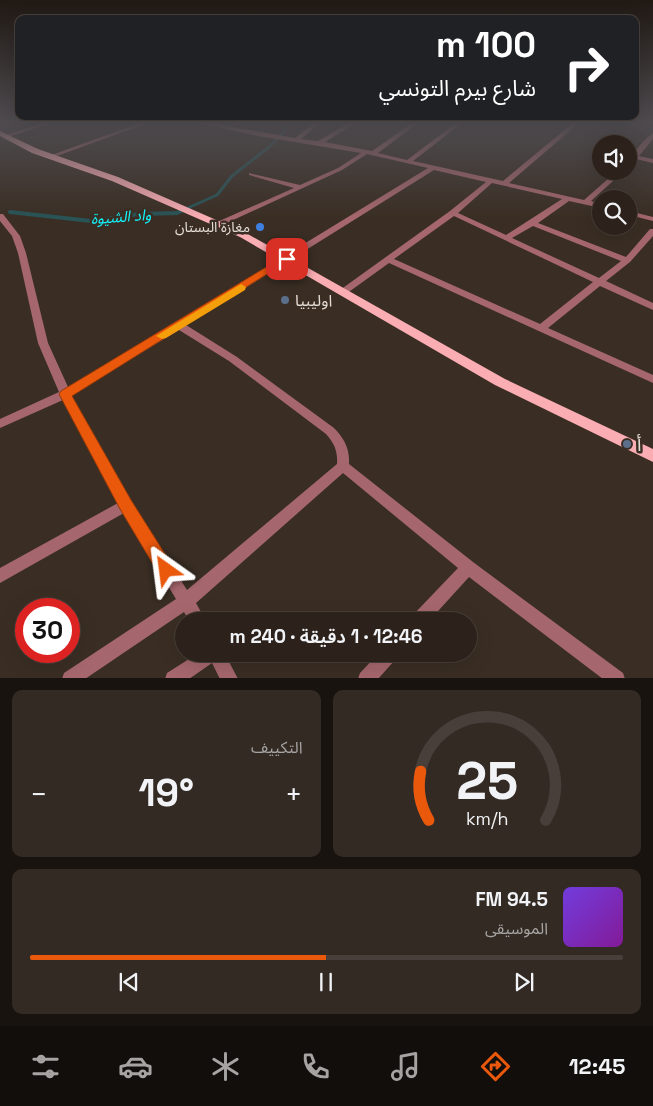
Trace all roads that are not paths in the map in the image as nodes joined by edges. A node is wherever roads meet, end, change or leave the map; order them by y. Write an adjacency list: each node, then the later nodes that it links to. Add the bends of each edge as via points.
1 (47, 155): 7 (main road)
2 (56, 155): 7 (street)
3 (366, 155): 16 (street)
4 (376, 155): 10 (street)
5 (418, 155): 10 (street)
6 (539, 155): 15 (street)
7 (52, 156): 25 (main road)
8 (637, 158): 9 (street)
9 (653, 161)
10 (408, 162): 11 (street)
11 (434, 167): 13 (street); 28 (street)
12 (250, 174): 16 (street)
13 (492, 180): 15 (street); 20 (street)
14 (611, 180): 18 (street)
15 (505, 183): 17 (street)
16 (300, 188): 25 (street)
17 (569, 198): 18 (street); 24 (street)
18 (586, 202): 19 (street)
19 (592, 204)
20 (453, 213): 27 (street); 29 (street)
21 (637, 215): 23 (street)
22 (0, 216): 37 (street, via 16,236 42,343)
23 (653, 219)
24 (532, 223): 27 (street); 30 (street)
25 (220, 224): 28 (main road)
26 (653, 231): 30 (street)
27 (506, 238): 31 (street)
28 (287, 259): 32 (main road); 34 (street)
29 (389, 260): 32 (street); 35 (street)
30 (627, 260): 31 (street)
31 (599, 282): 33 (street); 35 (street)
32 (343, 292): 39 (main road, via 500,382)
33 (653, 307)
34 (179, 325): 37 (street); 40 (street, via 233,359 330,431 342,445)
35 (541, 328): 36 (street)
36 (653, 379)
37 (65, 394): 38 (street); 41 (street)
38 (0, 424)
39 (653, 456)
40 (343, 466): 42 (street); 44 (street)
41 (126, 505): 43 (street); 44 (street)
42 (468, 567): 46 (street); 54 (street)
43 (0, 576)
44 (185, 602): 45 (street); 50 (street)
45 (192, 612)
46 (427, 612)
47 (199, 662): 51 (street)
48 (221, 662): 52 (street)
49 (381, 662): 53 (street)
50 (70, 678)
51 (173, 678)
52 (230, 678)
53 (366, 678)
54 (617, 678)

